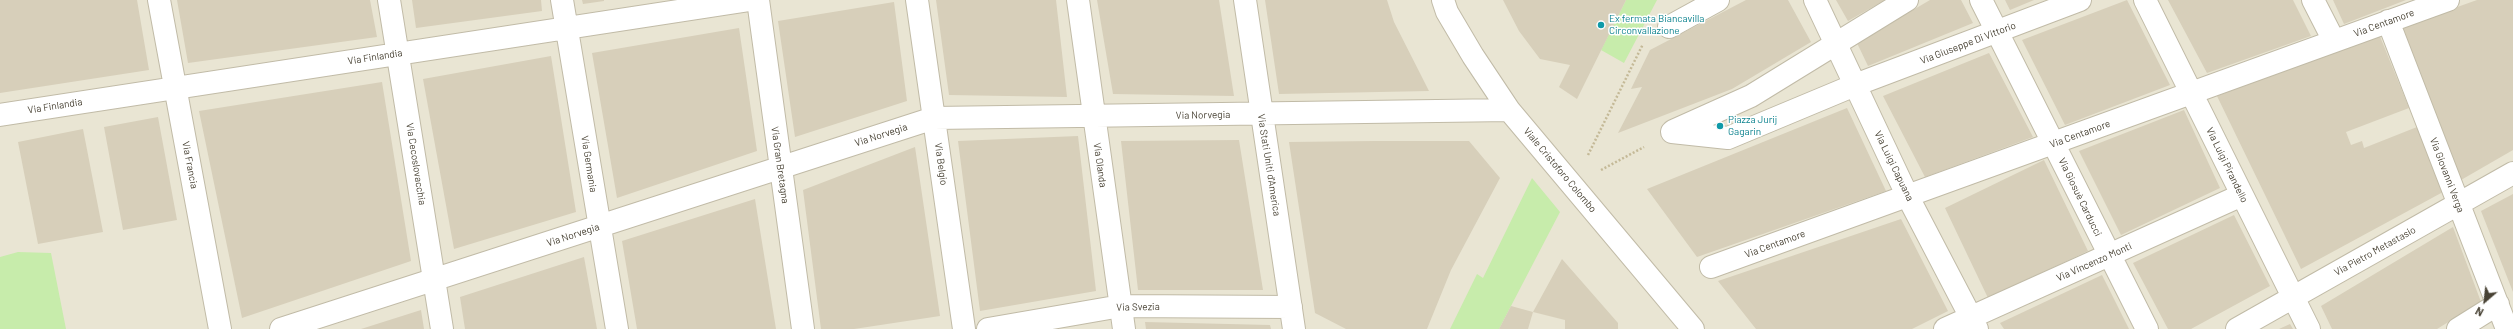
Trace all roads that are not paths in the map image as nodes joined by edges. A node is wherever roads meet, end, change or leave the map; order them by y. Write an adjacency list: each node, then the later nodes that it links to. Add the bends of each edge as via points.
1 (159, 0): 26 (street, Via Francia)
2 (389, 0): 24 (street, Via Cecoslovacchia)
3 (562, 0): 20 (street, Via Germania)
4 (750, 0): 20 (street, Via Finlandia)
5 (758, 0): 34 (street, Via Gran Bretagna)
6 (917, 0): 32 (street, Via Belgio)
7 (1078, 0): 31 (street, Via Olanda)
8 (1245, 0): 29 (street, Via Stati Uniti d'America)
9 (1443, 0): 28 (street, Viale Cristoforo Colombo, via 1447,12 1473,56)
10 (1718, 0): 19 (street)
11 (1815, 0): 23 (street, Via Luigi Capuana)
12 (1907, 0): 23 (street)
13 (1981, 0): 21 (street, Via Giosuè Carducci)
14 (2080, 0): 21 (street, Via Giuseppe Di Vittorio)
15 (2145, 0): 27 (street, Via Luigi Pirandello)
16 (2313, 0): 22 (street)
17 (2448, 0): 18 (street, Via Centamore)
18 (2388, 21): 22 (street, Via Centamore); 38 (street, Via Giovanni Verga)
19 (1669, 27)
20 (567, 28): 24 (street, Via Finlandia); 39 (street, Via Germania)
21 (1997, 32): 25 (street, Via Giuseppe Di Vittorio); 33 (street, Via Giosuè Carducci)
22 (2334, 41): 27 (street, Via Centamore)
23 (1836, 44): 25 (street, Via Luigi Capuana); 25 (street, Via Giuseppe Di Vittorio, via 1751,96 1672,132 1728,138)
24 (398, 54): 26 (street, Via Finlandia); 42 (street, Via Cecoslovacchia)
25 (1855, 85): 37 (street, Via Luigi Capuana)
26 (175, 88): 30 (street, Via Finlandia); 48 (street, Via Francia)
27 (2192, 94): 33 (street, Via Centamore); 36 (street, Via Luigi Pirandello)
28 (1509, 110): 29 (street, Via Norvegia); 57 (street, Viale Cristoforo Colombo)
29 (1262, 114): 31 (street, Via Norvegia); 46 (street, Via Stati Uniti d'America)
30 (0, 115)
31 (1093, 117): 32 (street, Via Norvegia); 45 (street, Via Olanda)
32 (934, 118): 34 (street, Via Norvegia); 53 (street, Via Belgio)
33 (2053, 144): 37 (street, Via Centamore); 40 (street, Via Giosuè Carducci)
34 (781, 168): 39 (street, Via Norvegia); 52 (street, Via Gran Bretagna)
35 (2513, 173): 38 (street, Via Pietro Metastasio)
36 (2242, 195): 40 (street, Via Vincenzo Monti); 43 (street, Via Luigi Pirandello)
37 (1908, 197): 41 (street, Via Centamore); 47 (street, Via Luigi Capuana)
38 (2458, 204): 43 (street, Via Pietro Metastasio); 44 (street, Via Giovanni Verga)
39 (600, 226): 42 (street, Via Norvegia); 51 (street, Via Germania)
40 (2109, 255): 47 (street, Via Vincenzo Monti); 59 (street, Via Giosuè Carducci)
41 (1711, 266)
42 (434, 279): 49 (street, Via Norvegia); 50 (street, Via Cecoslovacchia)
43 (2293, 297): 60 (street, Via Pietro Metastasio); 61 (street, Via Luigi Pirandello)
44 (2498, 304): 62 (street); 63 (street, Via Giovanni Verga)
45 (1121, 306): 46 (street, Via Svezia); 54 (street, Via Svezia); 55 (street, Via Olanda)
46 (1291, 307): 56 (street, Via Stati Uniti d'America)
47 (1974, 323): 58 (street, Via Vincenzo Monti)
48 (220, 329)
49 (281, 329)
50 (442, 329)
51 (617, 329)
52 (803, 329)
53 (964, 329)
54 (988, 329)
55 (1124, 329)
56 (1294, 329)
57 (1693, 329)
58 (1945, 329)
59 (2147, 329)
60 (2237, 329)
61 (2309, 329)
62 (2458, 329)
63 (2507, 329)

